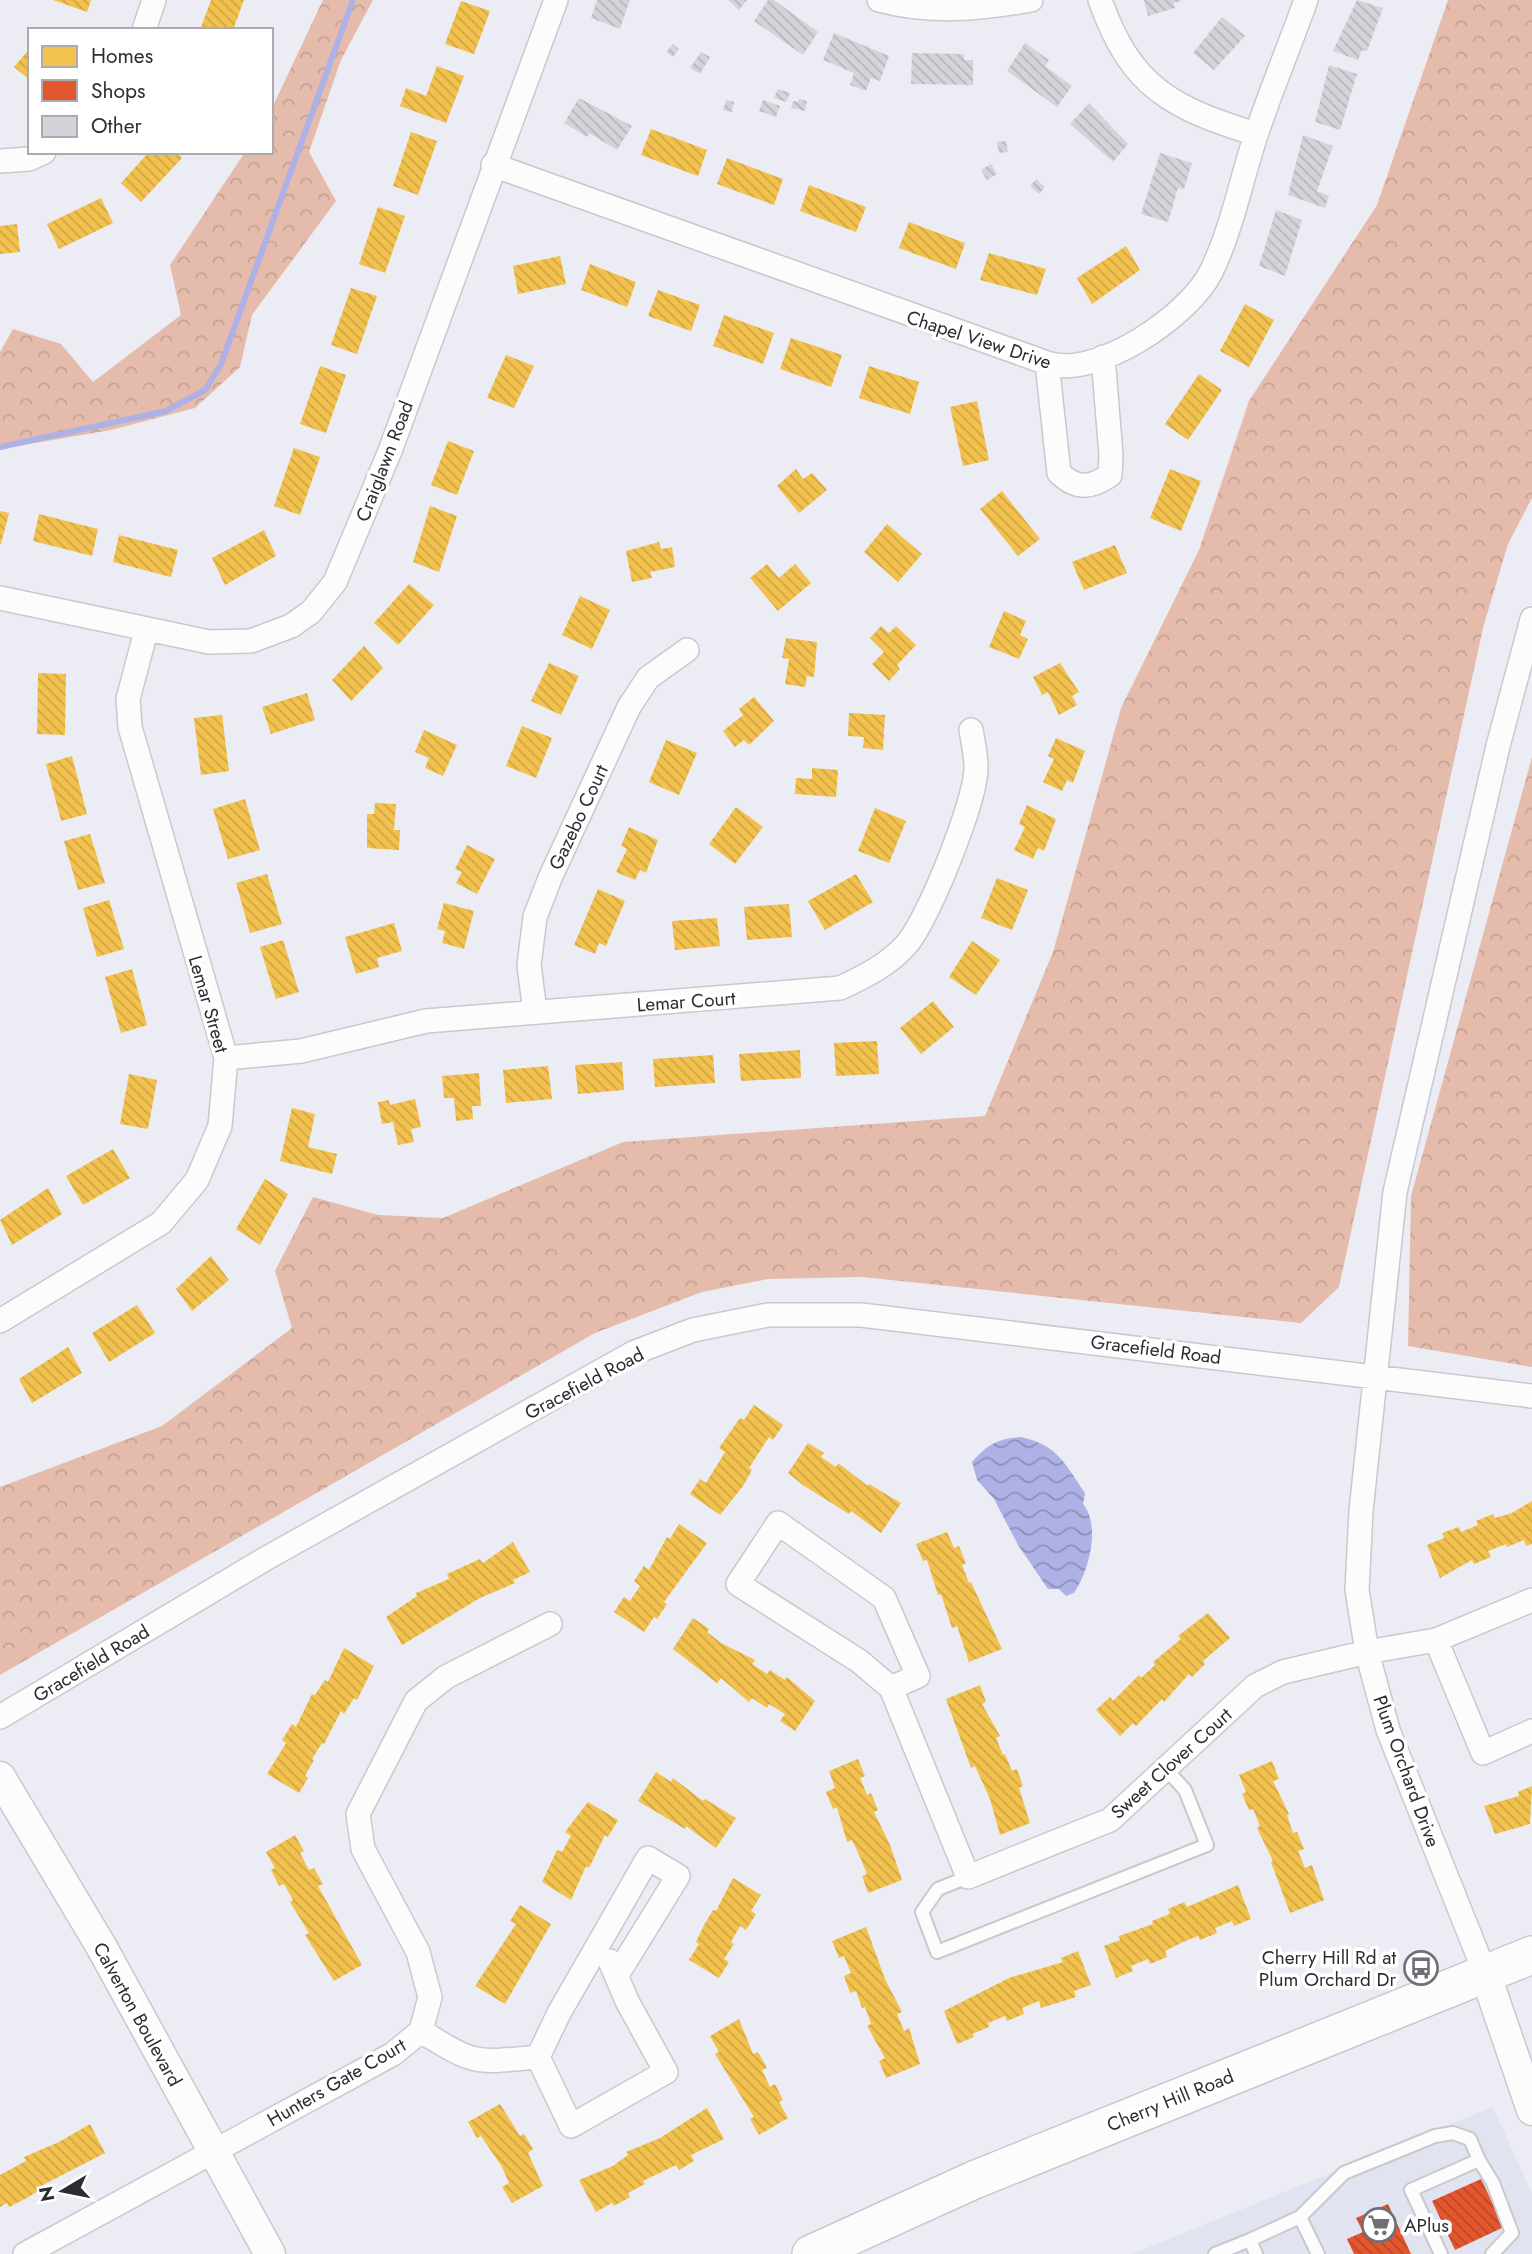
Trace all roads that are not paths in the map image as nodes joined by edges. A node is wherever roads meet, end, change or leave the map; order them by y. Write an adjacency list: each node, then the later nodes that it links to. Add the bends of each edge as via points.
1 (154, 0): 7 (street)
2 (556, 0): 11 (street, Craiglawn Road)
3 (879, 0): 4 (street, via 937,9)
4 (1031, 0)
5 (1100, 0): 8 (street, via 1139,75 1155,89 1204,117)
6 (1306, 0): 8 (street, Chapel View Drive)
7 (145, 28)
8 (1256, 134): 12 (street, Chapel View Drive, via 1210,274 1192,298 1130,348)
9 (40, 154): 10 (street)
10 (0, 161)
11 (493, 165): 13 (street, Chapel View Drive); 16 (street, Craiglawn Road, via 390,451 335,582 311,612 291,626 251,641 209,642)
12 (1103, 357): 13 (street, Chapel View Drive, via 1085,363); 13 (street, via 1110,475 1093,486 1071,484 1059,473)
13 (1047, 363)
14 (0, 598): 16 (street, Craiglawn Road)
15 (1532, 619): 22 (street, Plum Orchard Drive, via 1498,746 1395,1192)
16 (146, 631): 20 (street, Lemar Street, via 128,699 130,727)
17 (687, 650): 19 (street, Gazebo Court, via 648,678 629,707 550,878 535,917 529,965)
18 (971, 730): 19 (street, Lemar Court, via 977,769 961,828 921,922 907,944 874,972 822,991)
19 (535, 1012): 20 (street, Lemar Court, via 426,1021 302,1051)
20 (226, 1058): 21 (street, Lemar Street, via 220,1126 212,1149 197,1180 161,1223)
21 (0, 1321)
22 (1377, 1375): 23 (street, Gracefield Road); 27 (street, Plum Orchard Drive, via 1357,1590); 29 (street, Gracefield Road, via 861,1315 768,1315 693,1330 609,1366 265,1559)
23 (1532, 1396)
24 (1532, 1600): 26 (street, Sweet Clover Court)
25 (550, 1624): 38 (street, via 446,1676 416,1701 358,1814 363,1849 418,1952 430,1997)
26 (1436, 1640): 27 (street, Sweet Clover Court); 30 (street, via 1483,1753)
27 (1367, 1652): 31 (street, Sweet Clover Court, via 1283,1672 1255,1686); 36 (street, Plum Orchard Drive, via 1388,1730)
28 (891, 1688): 28 (street, via 859,1661 738,1584 778,1523 884,1598 918,1676); 33 (street)
29 (0, 1717)
30 (1532, 1731)
31 (1165, 1769): 33 (street, Sweet Clover Court, via 1110,1820); 33 (lane, via 1185,1790 1207,1844 937,1952 922,1912 938,1889)
32 (0, 1777): 41 (street, Calverton Boulevard, via 101,1946)
33 (968, 1877)
34 (600, 1943): 37 (street); 37 (street, via 648,1858 678,1876); 39 (street)
35 (1532, 1955): 36 (main road, Cherry Hill Road)
36 (1485, 1973): 40 (street, Plum Orchard Drive); 47 (main road, Cherry Hill Road, via 974,2180)
37 (617, 1975): 39 (street, via 666,2072 571,2126)
38 (421, 2031): 39 (street, Hunters Gate Court, via 464,2058 484,2062); 41 (street, Hunters Gate Court, via 393,2054)
39 (538, 2057)
40 (1532, 2110)
41 (213, 2151): 45 (street, Hunters Gate Court); 46 (street, Calverton Boulevard)
42 (1479, 2160): 43 (lane, via 1470,2139 1453,2133 1435,2136 1344,2173); 51 (lane, via 1411,2190); 52 (lane, via 1512,2233)
43 (1300, 2217): 44 (lane); 50 (lane)
44 (1250, 2240): 48 (lane); 49 (lane)
45 (25, 2254)
46 (270, 2254)
47 (811, 2254)
48 (1215, 2254)
49 (1256, 2254)
50 (1318, 2254)
51 (1441, 2254)
52 (1492, 2254)

